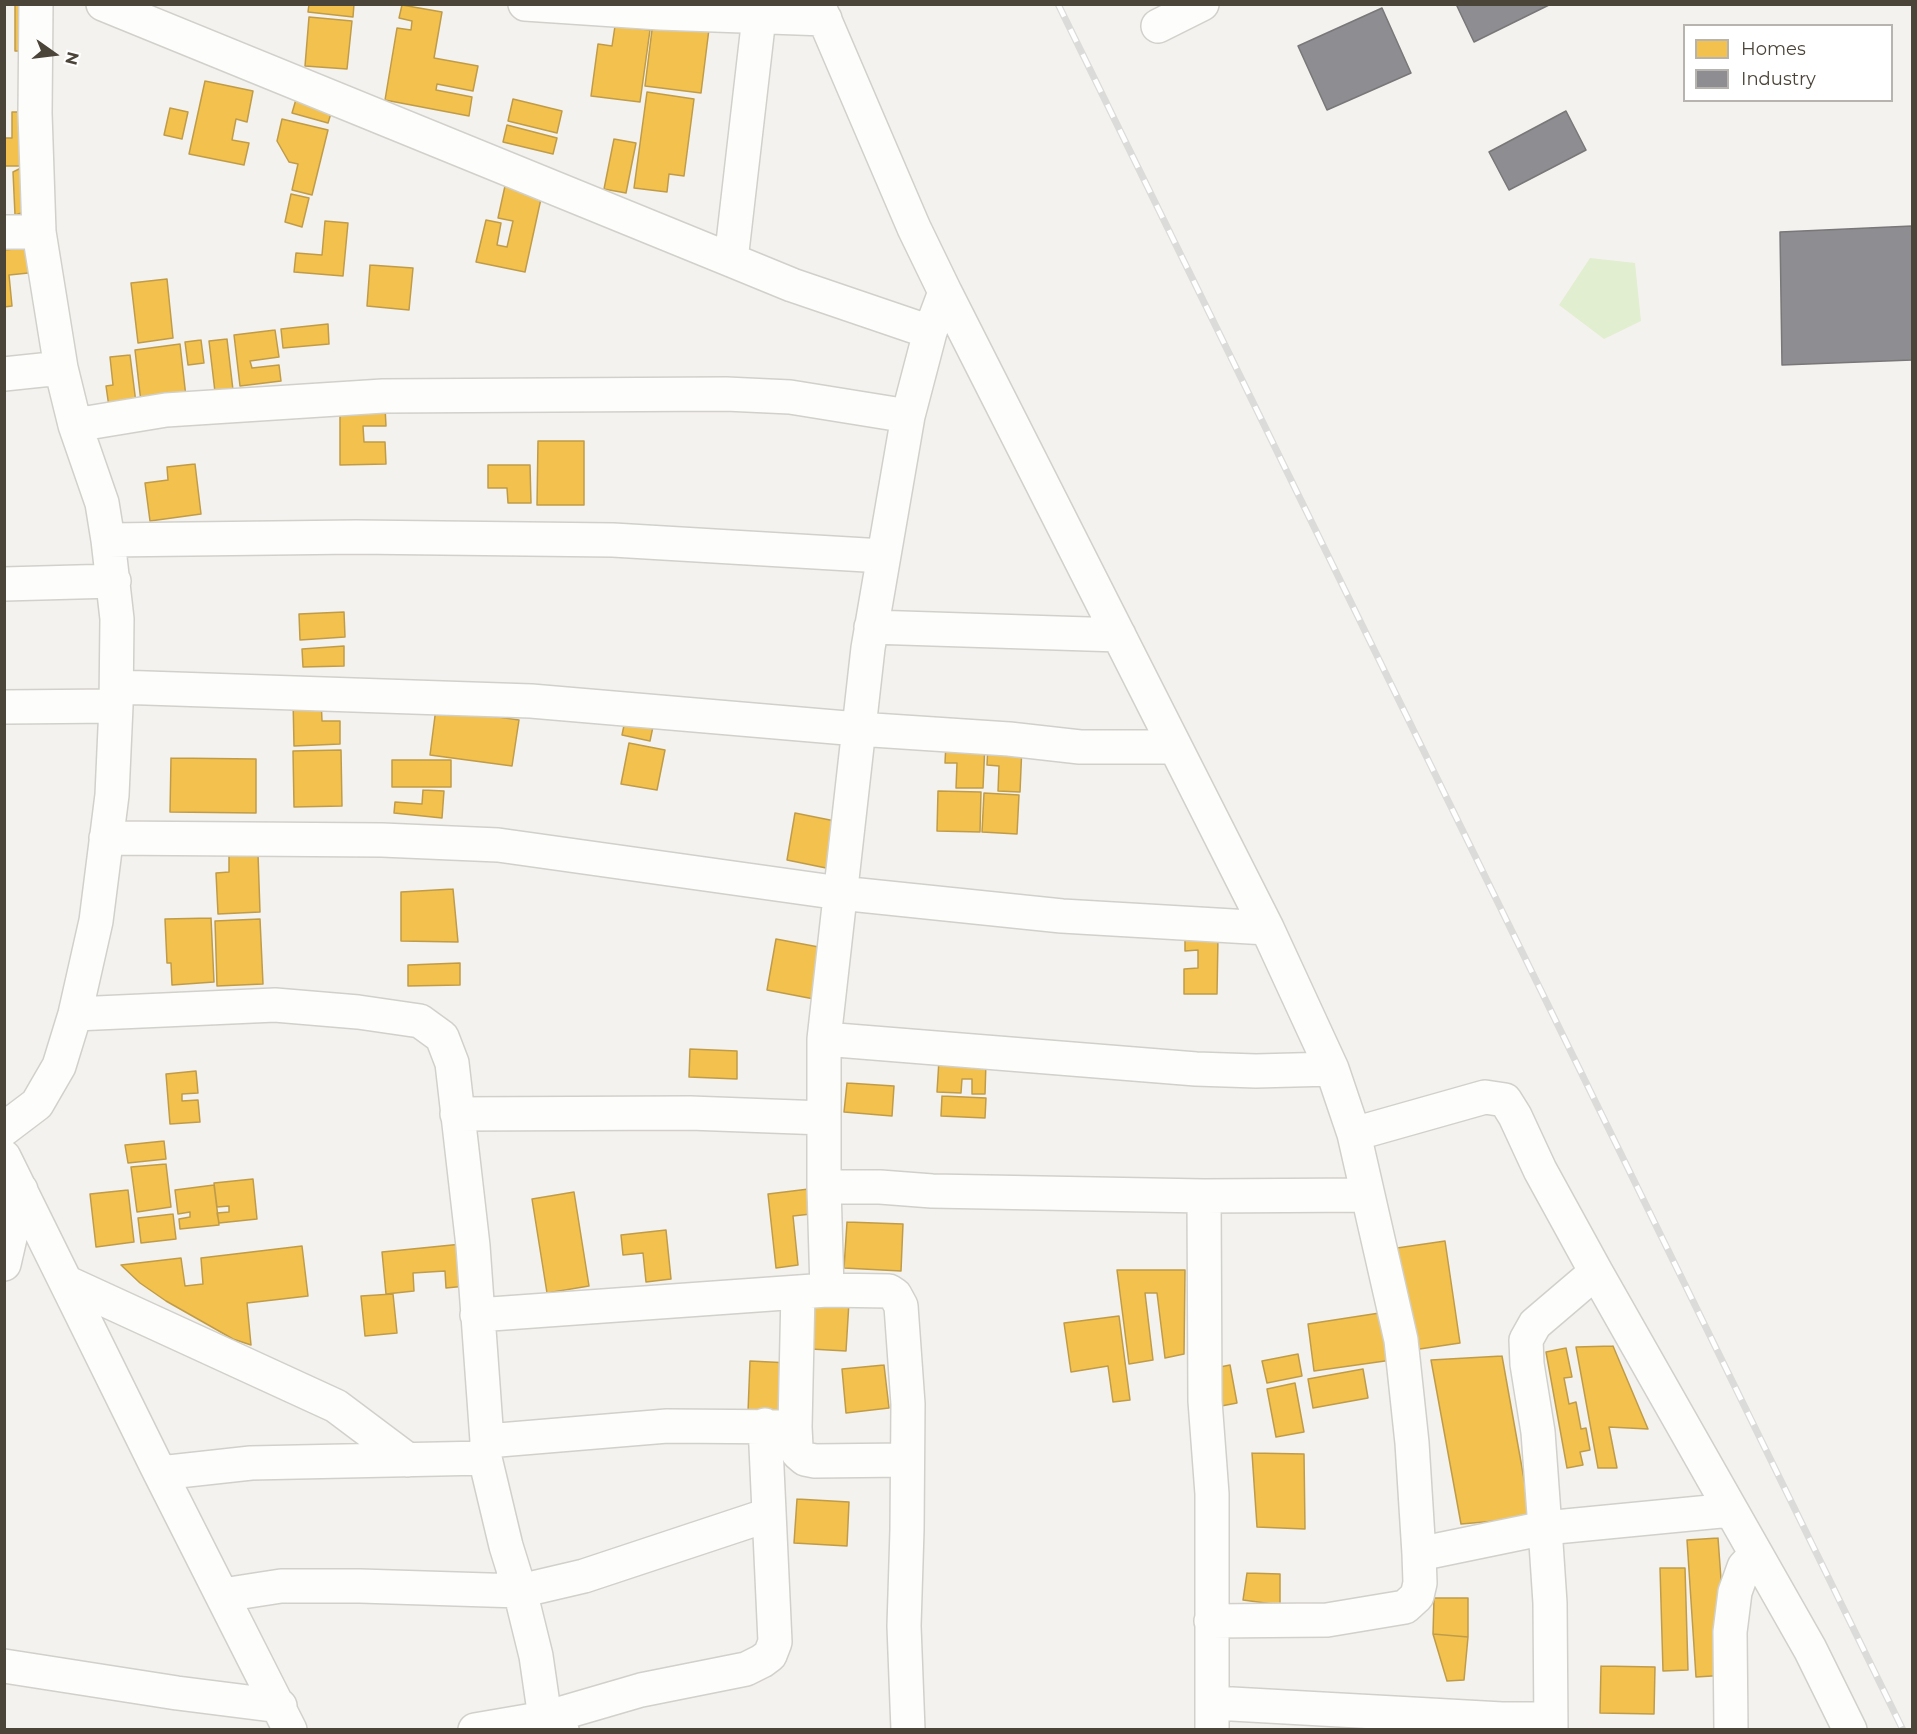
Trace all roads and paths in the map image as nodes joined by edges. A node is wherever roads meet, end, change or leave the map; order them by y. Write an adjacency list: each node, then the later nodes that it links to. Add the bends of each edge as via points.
1 (36, 4): 9 (street)
2 (103, 4): 10 (street)
3 (525, 4): 6 (street)
4 (1202, 4): 7 (street)
5 (821, 12): 6 (street); 11 (street)
6 (759, 16): 10 (street)
7 (1158, 26)
8 (4, 232): 9 (street)
9 (39, 232): 13 (street)
10 (730, 260): 12 (street)
11 (945, 292): 12 (street); 22 (street)
12 (930, 332): 15 (street)
13 (61, 368): 14 (street); 16 (street)
14 (4, 374)
15 (909, 416): 16 (street, via 790,397 726,394 394,396 166,410); 18 (street)
16 (75, 425): 17 (street, via 102,503)
17 (108, 540): 18 (street, via 613,540); 19 (street)
18 (883, 556): 21 (street)
19 (114, 581): 20 (street); 23 (street)
20 (4, 584)
21 (871, 627): 22 (street); 25 (street)
22 (1119, 635): 26 (street)
23 (117, 696): 24 (street); 25 (street, via 531,701); 27 (street)
24 (4, 707)
25 (858, 729): 26 (street, via 1080,747); 28 (street)
26 (1175, 747): 29 (street)
27 (106, 838): 28 (street, via 498,845); 30 (street, via 96,921)
28 (840, 893): 29 (street, via 1062,916); 31 (street)
29 (1267, 928): 32 (street)
30 (75, 1014): 33 (street, via 275,1005 420,1021 442,1037 452,1063); 35 (street, via 59,1066 37,1104)
31 (824, 1039): 32 (street, via 1196,1069); 34 (street)
32 (1332, 1069): 36 (street)
33 (457, 1114): 34 (street, via 690,1113); 45 (street)
34 (824, 1118): 38 (street)
35 (4, 1129)
36 (1354, 1134): 39 (street); 42 (street, via 1485,1097 1505,1100)
37 (11, 1174): 41 (street); 43 (street)
38 (824, 1187): 40 (street); 44 (street)
39 (1367, 1195): 40 (street); 54 (street, via 1401,1340)
40 (1204, 1196): 58 (street, via 1205,1401 1212,1494)
41 (4, 1264)
42 (1596, 1272): 51 (street); 53 (street, via 1535,1324 1526,1340 1539,1432)
43 (66, 1282): 48 (street, via 336,1406); 50 (street)
44 (812, 1291): 45 (street); 46 (street); 49 (street, via 889,1291 895,1295 901,1306 908,1404)
45 (477, 1315): 47 (street)
46 (780, 1426): 47 (street, via 667,1426); 49 (street, via 805,1459); 52 (street)
47 (486, 1450): 48 (street); 56 (street, via 506,1546)
48 (408, 1460): 50 (street, via 251,1463)
49 (907, 1460): 65 (street, via 904,1626)
50 (160, 1473): 57 (street)
51 (1731, 1510): 53 (street); 55 (street)
52 (768, 1515): 56 (street, via 584,1576); 62 (street, via 775,1642 770,1655 746,1669 640,1690)
53 (1545, 1528): 54 (street); 63 (street)
54 (1419, 1554): 58 (street, via 1417,1596 1406,1607 1327,1620)
55 (1756, 1554): 66 (street, via 1744,1567 1735,1592 1730,1632); 67 (street)
56 (520, 1591): 57 (street, via 281,1586); 62 (street)
57 (223, 1595): 61 (street)
58 (1211, 1621): 60 (street)
59 (4, 1666): 61 (street, via 177,1694)
60 (1213, 1716): 63 (street, via 1502,1719)
61 (285, 1718)
62 (554, 1724): 64 (street)
63 (1551, 1724)
64 (475, 1730)
65 (908, 1730)
66 (1731, 1730)
67 (1850, 1730)

